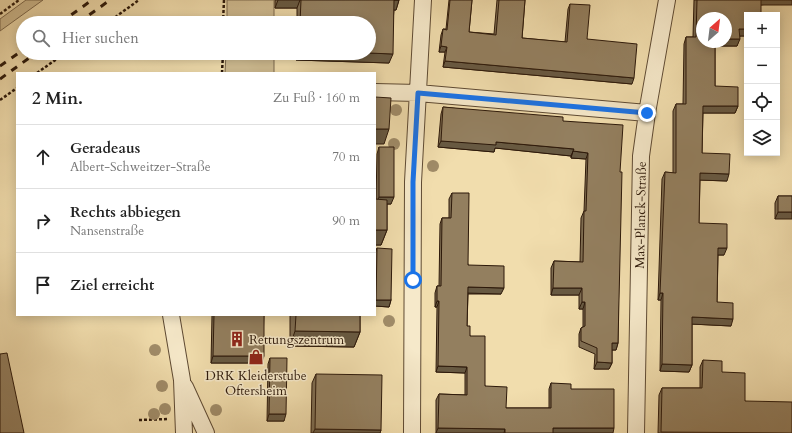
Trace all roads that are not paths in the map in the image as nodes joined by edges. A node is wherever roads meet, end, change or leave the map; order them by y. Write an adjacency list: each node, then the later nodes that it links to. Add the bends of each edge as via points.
1 (423, 0): 4 (street)
2 (667, 0): 5 (street, Max-Planck-Straße)
3 (376, 92): 4 (street)
4 (418, 93): 5 (street); 10 (street, via 413,182)
5 (647, 113): 11 (street, Max-Planck-Straße, via 641,156)
6 (170, 316): 7 (street)
7 (182, 380): 8 (street); 9 (street)
8 (184, 433)
9 (206, 433)
10 (412, 433)
11 (636, 433)

